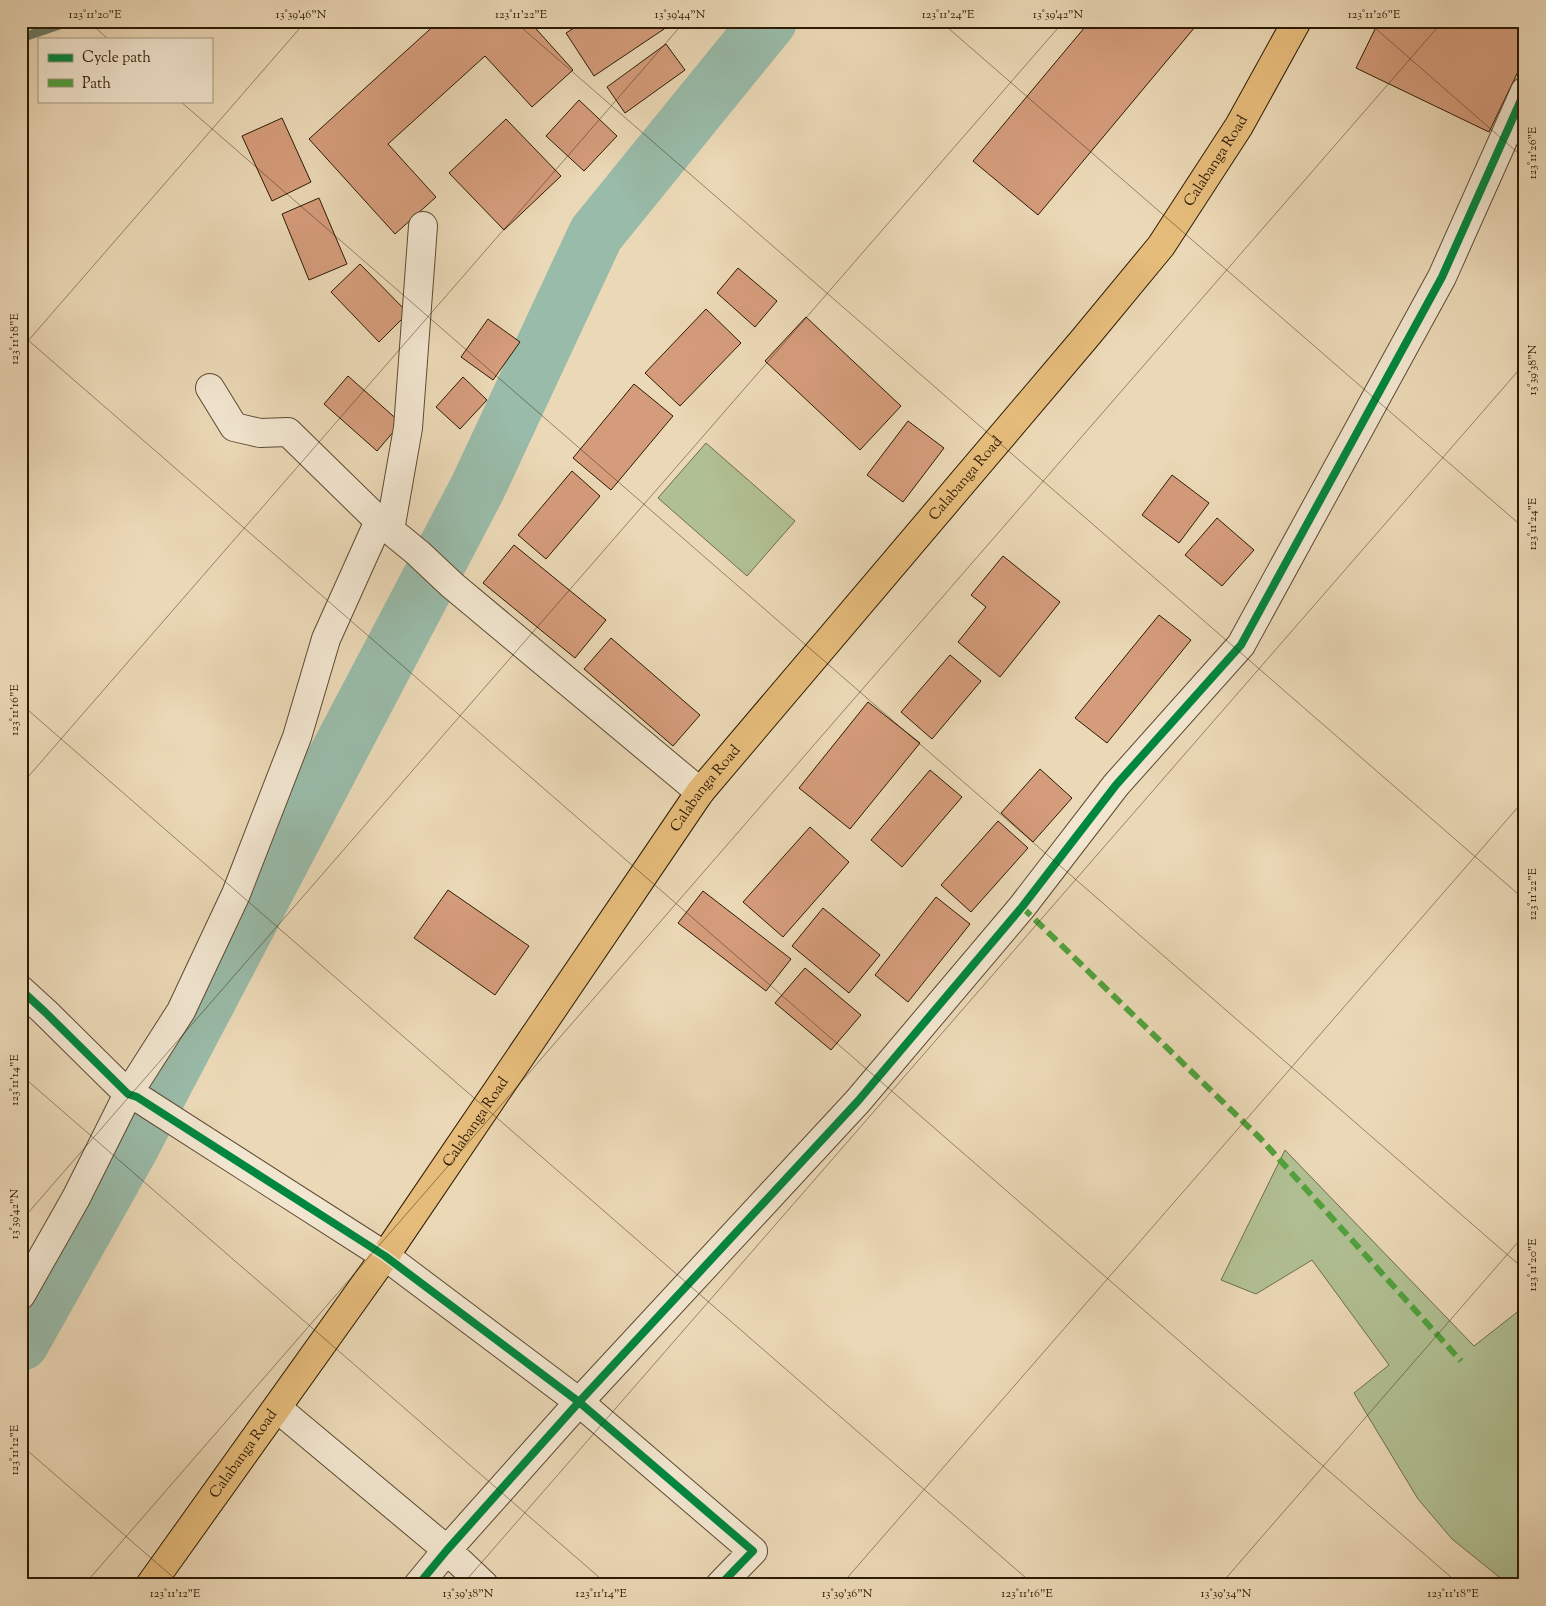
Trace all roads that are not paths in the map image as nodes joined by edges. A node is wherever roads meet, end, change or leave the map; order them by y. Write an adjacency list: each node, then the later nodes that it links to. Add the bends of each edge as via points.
1 (1297, 21): 6 (main road, Calabanga Road, via 1239,126 1161,246)
2 (1525, 92): 11 (street, via 1442,277 1241,645 1116,786 1022,907 858,1100)
3 (423, 226): 5 (street, via 408,428)
4 (210, 388): 5 (street, via 234,427 260,433 288,432)
5 (385, 525): 6 (street); 8 (street, via 326,639 297,737 236,894 181,1011)
6 (700, 792): 9 (main road, Calabanga Road)
7 (21, 990): 8 (street)
8 (132, 1095): 9 (street); 10 (street)
9 (385, 1256): 11 (street); 12 (main road, Calabanga Road)
10 (21, 1295)
11 (579, 1402): 13 (street); 17 (street, via 753,1551)
12 (277, 1408): 13 (street); 14 (main road, Calabanga Road)
13 (447, 1550): 15 (street); 16 (street)
14 (150, 1585)
15 (418, 1585)
16 (484, 1585)
17 (720, 1585)

